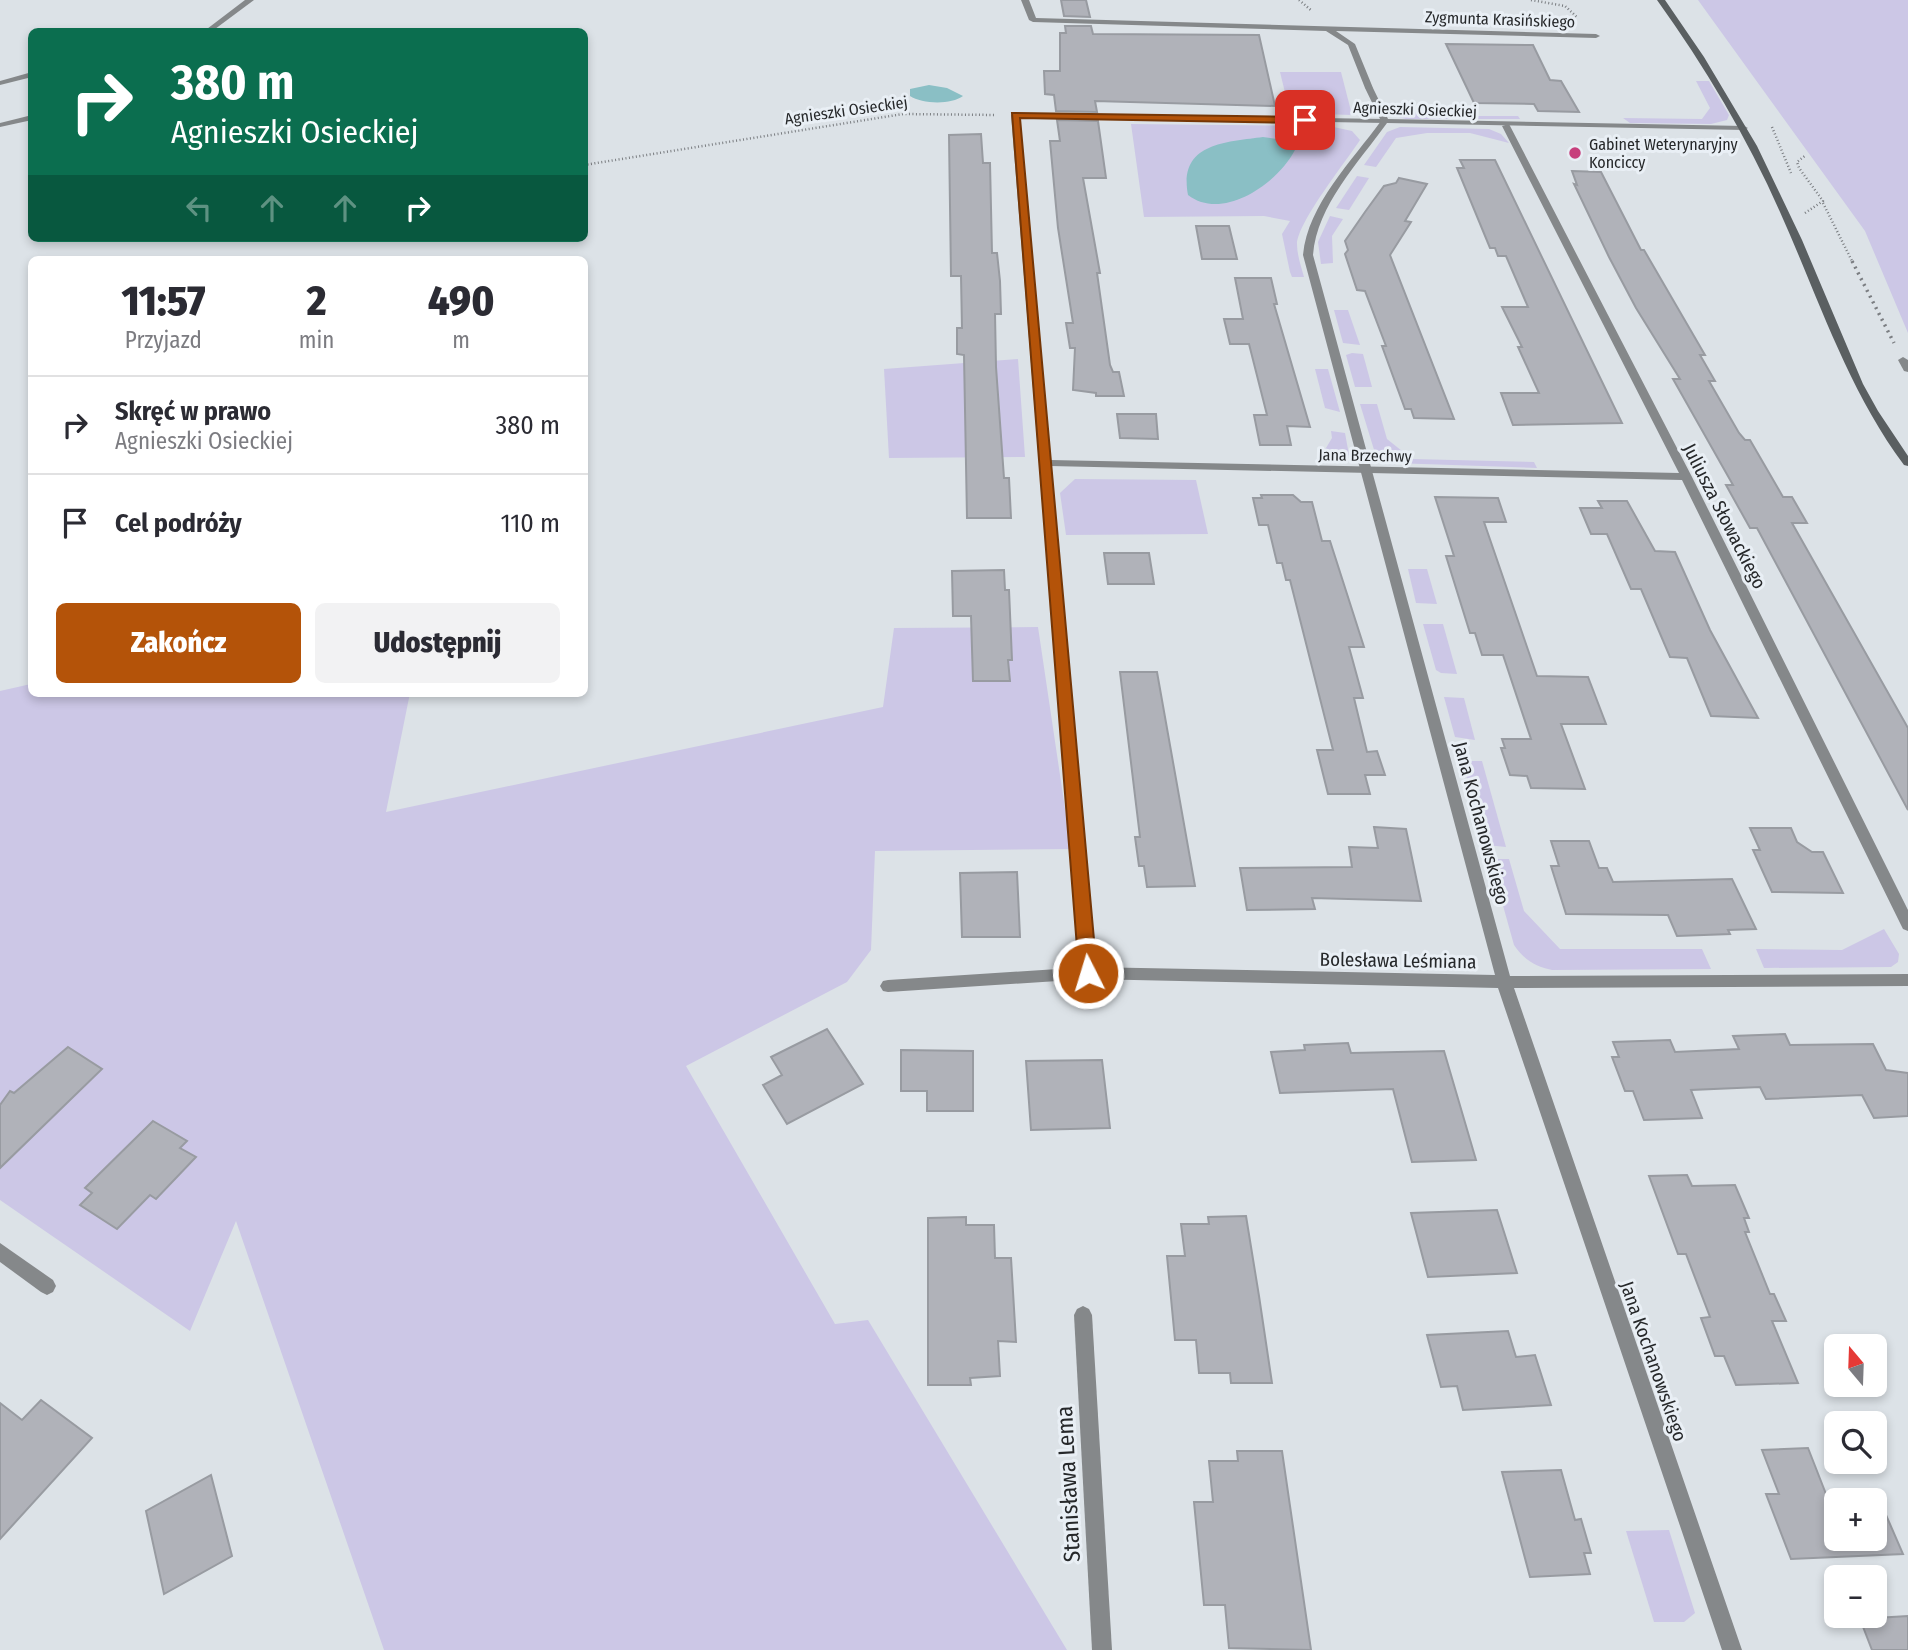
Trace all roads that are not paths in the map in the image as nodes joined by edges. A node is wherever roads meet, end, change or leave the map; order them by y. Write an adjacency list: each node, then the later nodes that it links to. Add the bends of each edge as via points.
1 (250, 0): 5 (street)
2 (1024, 0): 4 (street, Zygmunta Krasińskiego, via 1033,20)
3 (1661, 0): 13 (street, via 1700,52)
4 (1325, 26): 6 (street, Zygmunta Krasińskiego); 10 (street, via 1351,44)
5 (212, 28)
6 (1596, 36)
7 (28, 75): 8 (street)
8 (0, 83)
9 (28, 118): 11 (street)
10 (1385, 121): 12 (street, Agnieszki Osieckiej); 14 (street, Agnieszki Osieckiej, via 1015,115); 16 (street, Jana Kochanowskiego, via 1329,200 1307,244)
11 (0, 125)
12 (1506, 126): 13 (street, Agnieszki Osieckiej); 17 (street, Juliusza Słowackiego)
13 (1744, 128): 15 (street, via 1788,220 1840,351 1887,437)
14 (1043, 463): 16 (street, Jana Brzechwy); 19 (street)
15 (1908, 463)
16 (1367, 471): 17 (street, Jana Brzechwy); 21 (street, Jana Kochanowskiego)
17 (1686, 477): 18 (street, Juliusza Słowackiego)
18 (1908, 925)
19 (1088, 973): 21 (street, Bolesława Leśmiana); 22 (street, Bolesława Leśmiana)
20 (1908, 980): 21 (street, Bolesława Leśmiana)
21 (1504, 982): 27 (street, Jana Kochanowskiego)
22 (888, 986)
23 (0, 1251): 24 (street)
24 (47, 1286)
25 (1083, 1315): 26 (street, Stanisława Lema)
26 (1102, 1650)
27 (1732, 1650)

